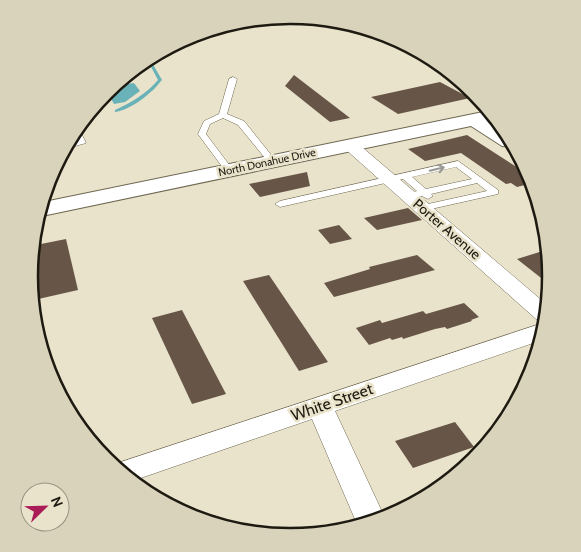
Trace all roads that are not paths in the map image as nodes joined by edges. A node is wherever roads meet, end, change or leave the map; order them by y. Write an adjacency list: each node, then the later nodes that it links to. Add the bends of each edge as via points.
1 (233, 79): 2 (lane)
2 (223, 115): 6 (lane, via 241,123); 7 (lane, via 207,123 202,134)
3 (482, 117): 4 (street); 5 (street, North Donahue Drive)
4 (497, 132)
5 (350, 145): 6 (street, North Donahue Drive); 8 (street, Porter Avenue)
6 (272, 161): 7 (street, North Donahue Drive)
7 (229, 170): 12 (street, North Donahue Drive)
8 (398, 178): 9 (lane, one-way to 9, via 458,164); 10 (street, Porter Avenue); 11 (lane)
9 (479, 180): 10 (lane); 10 (lane, via 495,192)
10 (423, 200): 13 (street, Porter Avenue)
11 (280, 204)
12 (49, 205)
13 (541, 311)
14 (536, 333): 15 (street, White Street)
15 (320, 406): 16 (street, White Street); 17 (street)
16 (129, 470)
17 (369, 516)

